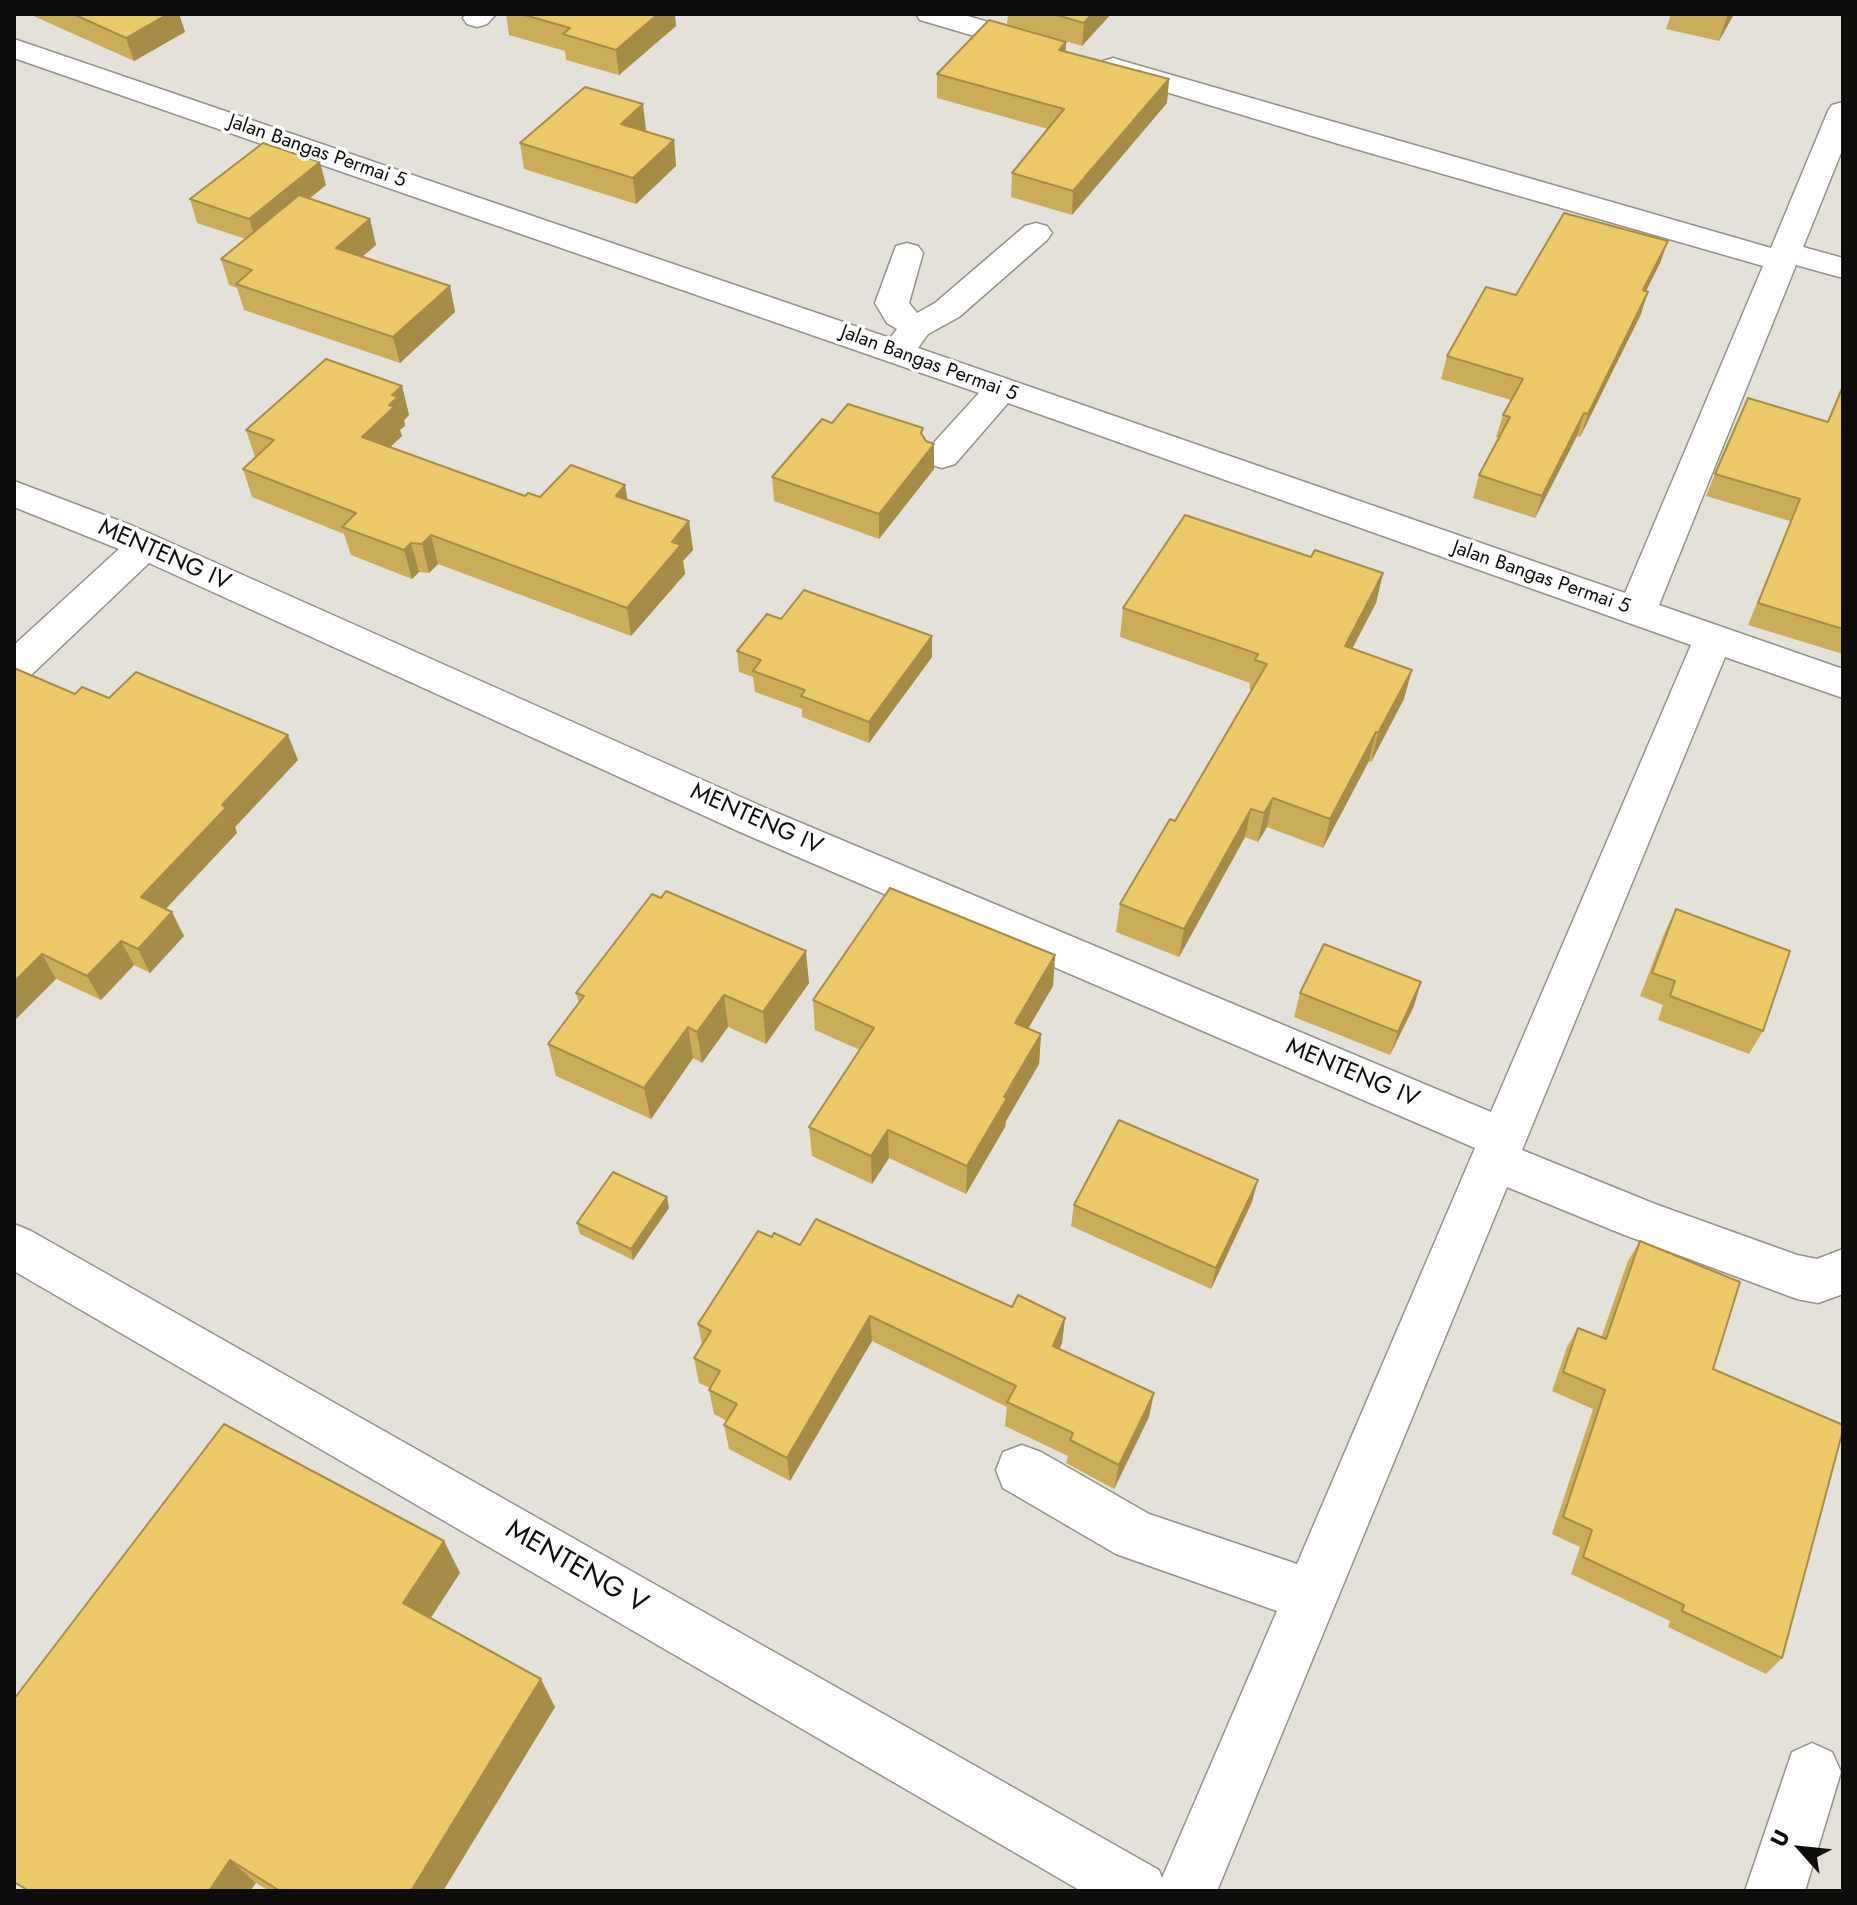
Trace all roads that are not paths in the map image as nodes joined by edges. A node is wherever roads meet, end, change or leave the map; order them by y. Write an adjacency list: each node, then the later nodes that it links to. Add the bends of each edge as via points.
1 (930, 14): 3 (street)
2 (14, 48): 10 (street, Jalan Bangas Permai 5)
3 (1064, 53)
4 (1094, 61): 8 (street, via 1368,144)
5 (1843, 111): 8 (street)
6 (1036, 233): 10 (street)
7 (907, 253): 10 (street, via 892,303)
8 (1784, 256): 9 (street); 15 (street)
9 (1843, 268)
10 (907, 339): 11 (street, Jalan Bangas Permai 5)
11 (1001, 390): 12 (street); 15 (street, Jalan Bangas Permai 5)
12 (942, 456)
13 (14, 493): 14 (street, MENTENG IV)
14 (145, 546): 17 (street); 19 (street, MENTENG IV)
15 (1637, 611): 16 (street, Jalan Bangas Permai 5)
16 (1713, 638): 18 (street, Jalan Bangas Permai 5); 19 (street)
17 (14, 668)
18 (1843, 684)
19 (1497, 1149): 21 (street, MENTENG IV, via 1639,1219 1797,1277 1818,1281); 23 (street)
20 (14, 1246): 25 (street, MENTENG V)
21 (1843, 1271)
22 (1022, 1470): 23 (street, via 1135,1536)
23 (1311, 1596): 26 (street)
24 (1812, 1772): 27 (street)
25 (1138, 1891)
26 (1187, 1891)
27 (1775, 1891)

